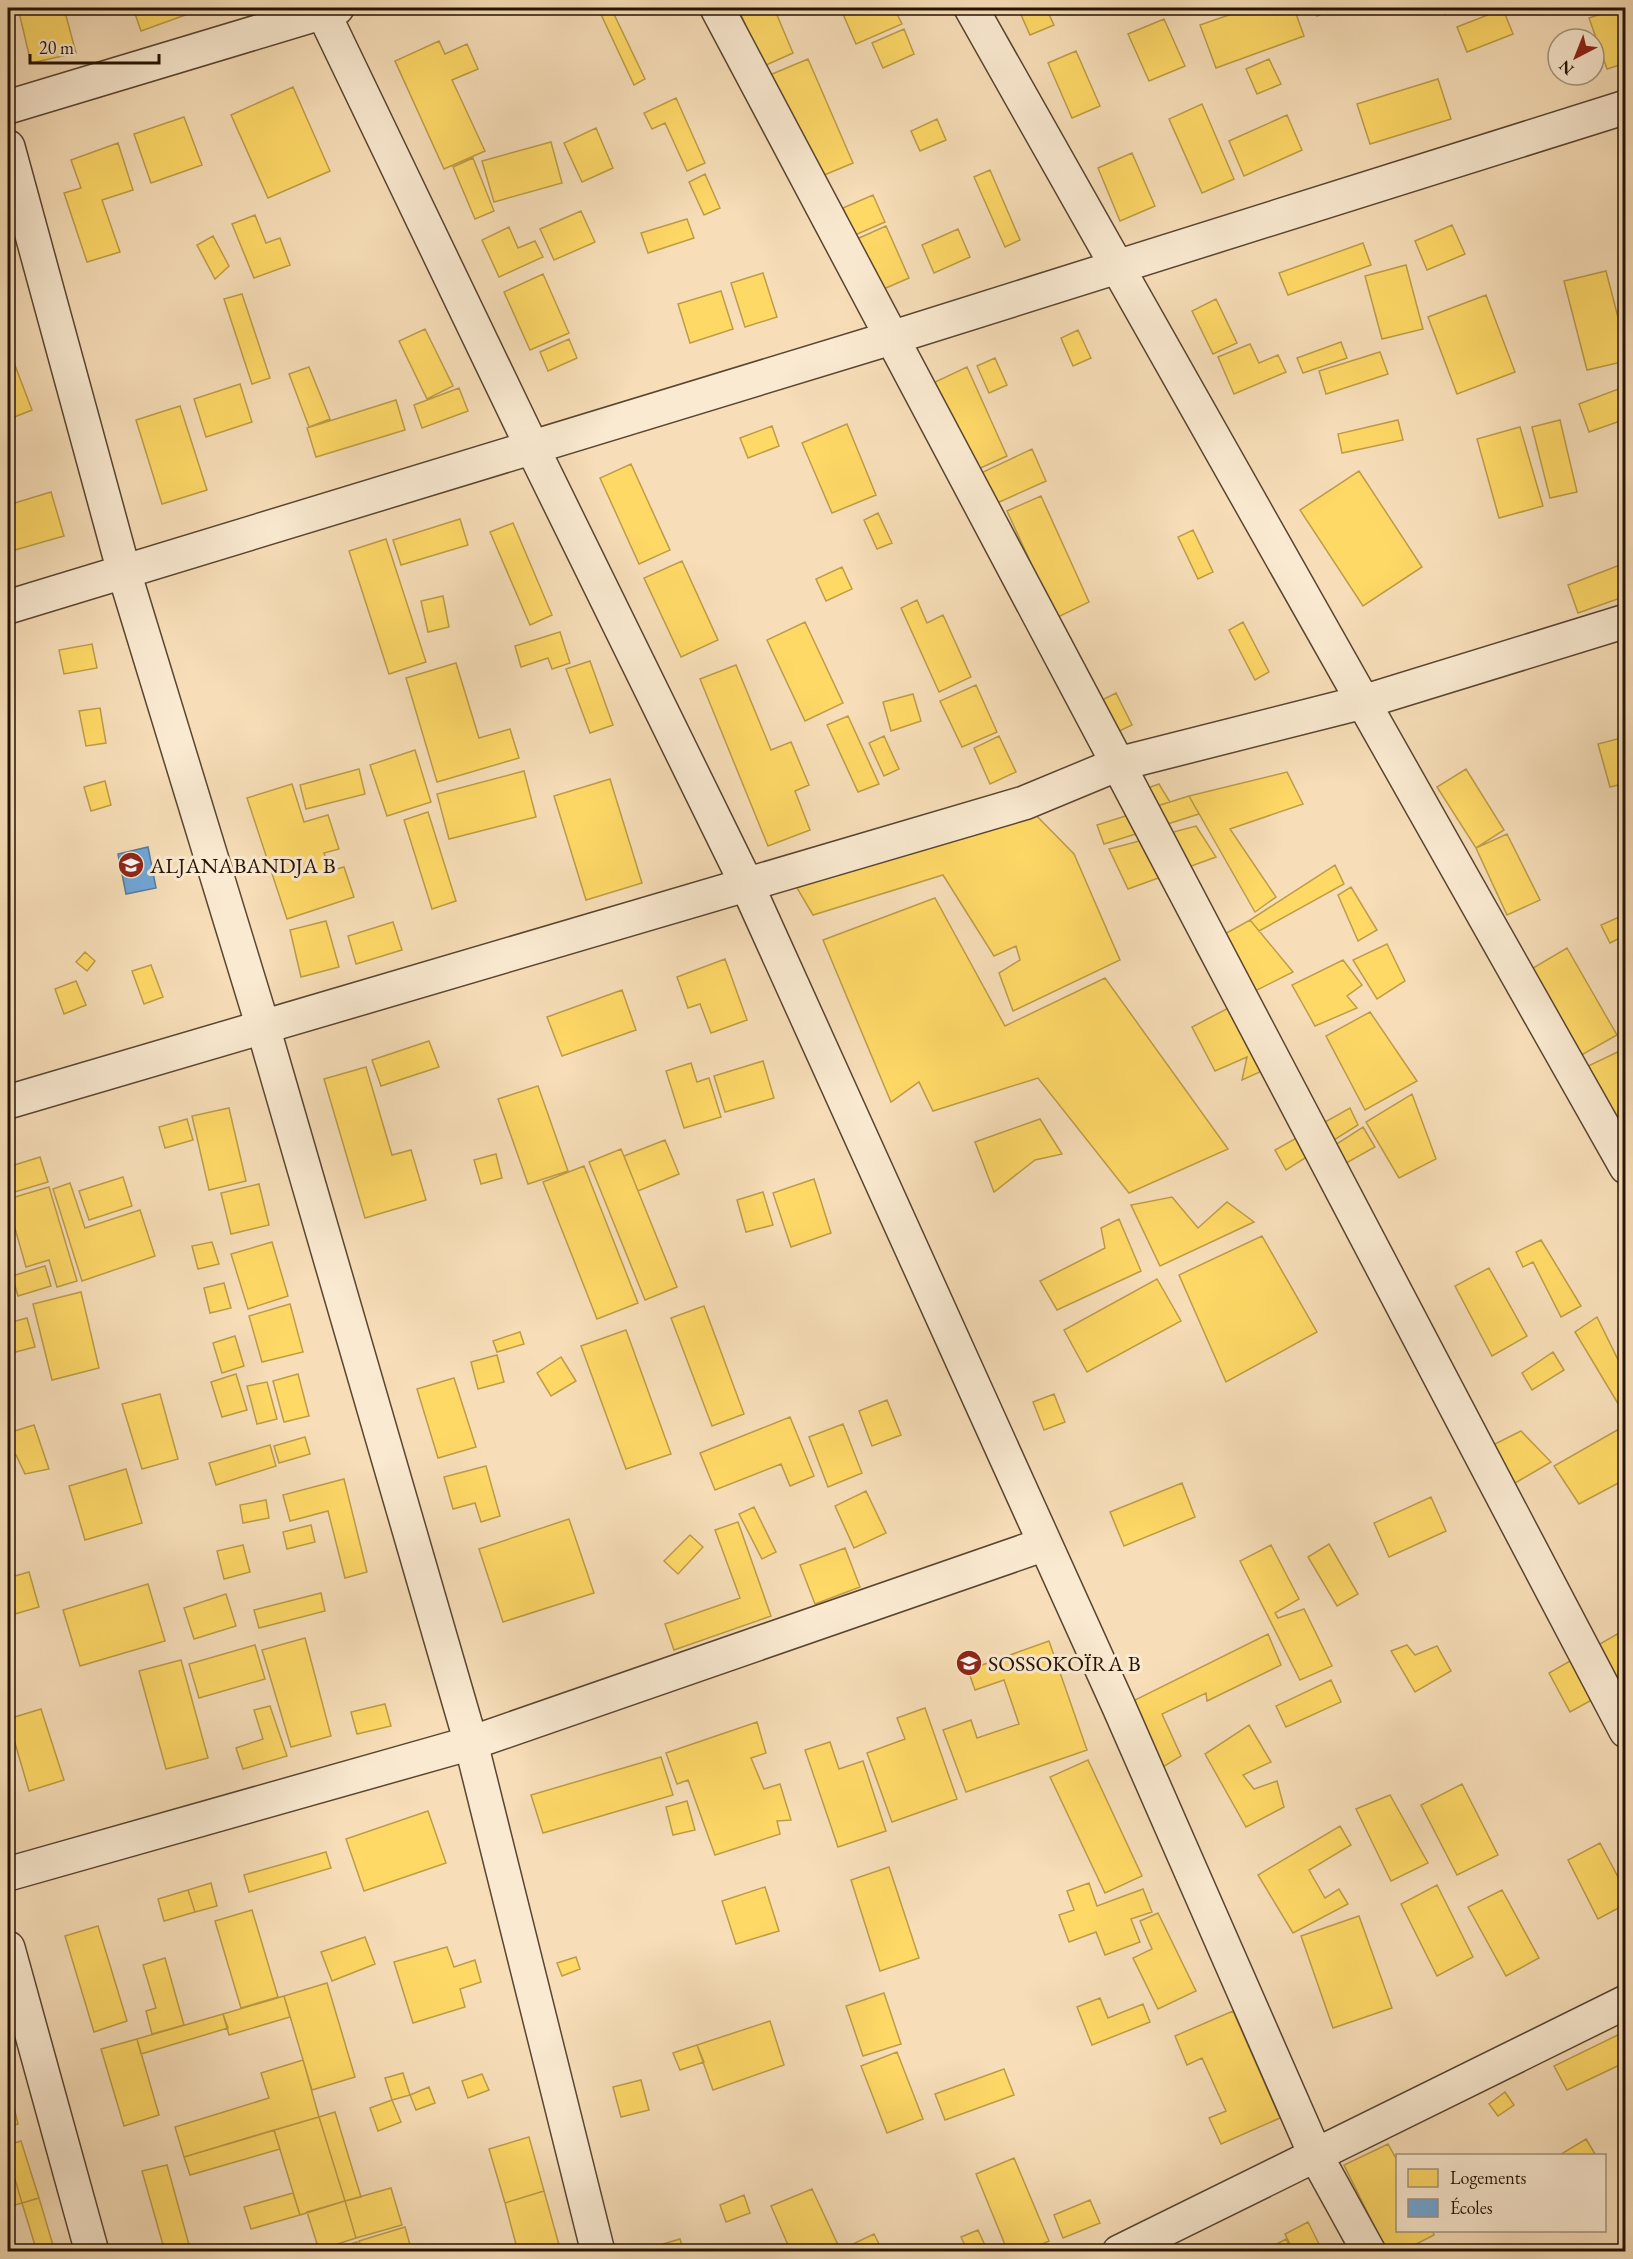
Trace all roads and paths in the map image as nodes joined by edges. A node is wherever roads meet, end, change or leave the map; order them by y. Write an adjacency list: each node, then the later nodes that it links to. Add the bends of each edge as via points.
1 (717, 8): 8 (street)
2 (971, 8): 7 (street)
3 (327, 9): 4 (street); 9 (street)
4 (8, 106)
5 (1626, 107): 7 (street)
6 (8, 147): 10 (street)
7 (1117, 266): 8 (street); 13 (street)
8 (891, 338): 9 (street); 14 (street)
9 (532, 447): 10 (street); 15 (street)
10 (124, 572): 11 (street); 16 (street)
11 (8, 607)
12 (1626, 621): 13 (street)
13 (1363, 702): 14 (street); 18 (street)
14 (1118, 764): 15 (street, via 1024,803); 20 (street)
15 (747, 885): 16 (street); 19 (street)
16 (263, 1027): 17 (street); 21 (street)
17 (8, 1102)
18 (1626, 1167)
19 (1045, 1544): 21 (street); 25 (street)
20 (1626, 1731)
21 (471, 1743): 22 (street); 27 (street)
22 (8, 1874)
23 (8, 1948): 26 (street)
24 (1626, 2002): 25 (street)
25 (1316, 2154): 28 (street); 29 (street)
26 (92, 2252)
27 (598, 2252)
28 (1119, 2252)
29 (1369, 2252)

